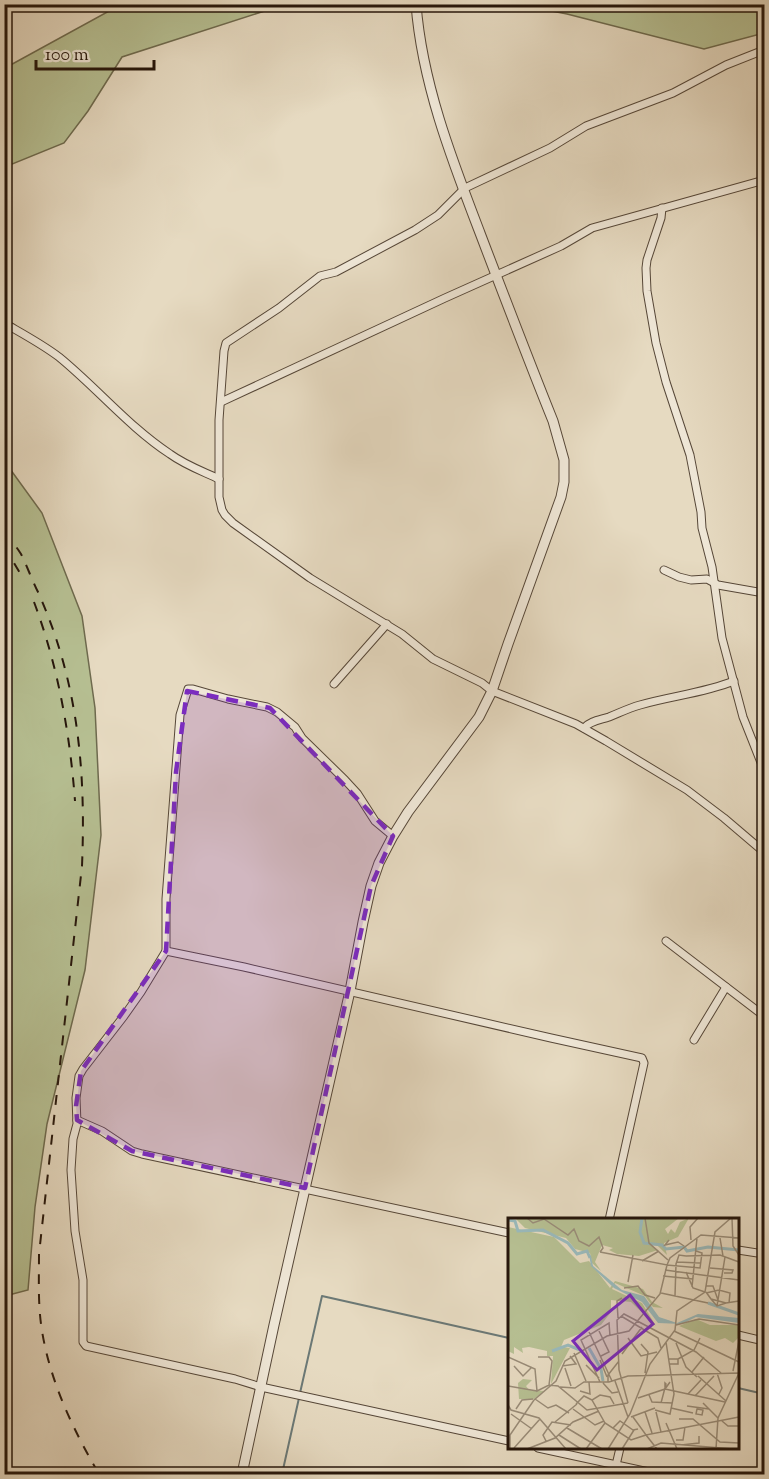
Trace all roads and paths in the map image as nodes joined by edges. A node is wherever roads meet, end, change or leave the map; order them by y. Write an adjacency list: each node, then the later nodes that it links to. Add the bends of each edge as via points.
1 (416, 7): 4 (street, via 425,67)
2 (765, 50): 4 (street, via 673,93 586,126 550,148)
3 (765, 180): 5 (street)
4 (463, 189): 6 (street); 8 (street, via 438,215 415,230 336,272 320,276 226,343)
5 (662, 208): 6 (street, via 592,228); 11 (street, via 647,260 647,291 658,353 690,455)
6 (496, 275): 8 (street); 16 (street, via 552,421 565,471 561,497)
7 (4, 324): 9 (street, via 59,358 160,447)
8 (221, 402): 9 (street)
9 (219, 479): 13 (street, via 220,504 229,519 310,578)
10 (664, 570): 11 (street, via 680,578)
11 (714, 582): 12 (street); 14 (street, via 722,638)
12 (765, 593)
13 (387, 624): 15 (street); 16 (street, via 433,659)
14 (734, 681): 17 (street, via 642,705); 18 (street, via 743,717)
15 (334, 684)
16 (492, 691): 17 (street); 19 (street, via 479,717)
17 (584, 728): 20 (street, via 687,790)
18 (765, 770)
19 (393, 836): 22 (street, via 375,821 350,785 277,712 189,689 180,715 166,899); 24 (street, via 371,886)
20 (765, 852)
21 (666, 941): 23 (street)
22 (166, 951): 24 (street); 27 (street, via 141,992 80,1074)
23 (726, 987): 25 (street); 26 (street)
24 (350, 991): 28 (street); 29 (street, via 643,1059)
25 (765, 1016)
26 (694, 1040)
27 (77, 1120): 28 (street, via 132,1151); 35 (street, via 71,1170 83,1280 83,1344)
28 (305, 1188): 30 (street); 35 (street)
29 (609, 1218)
30 (508, 1233)
31 (739, 1250): 32 (street)
32 (765, 1254)
33 (739, 1335): 34 (street)
34 (765, 1341)
35 (261, 1387): 36 (street); 40 (street)
36 (508, 1441)
37 (543, 1449): 39 (street)
38 (620, 1449): 39 (street)
39 (616, 1465): 41 (street)
40 (242, 1474)
41 (658, 1474)

